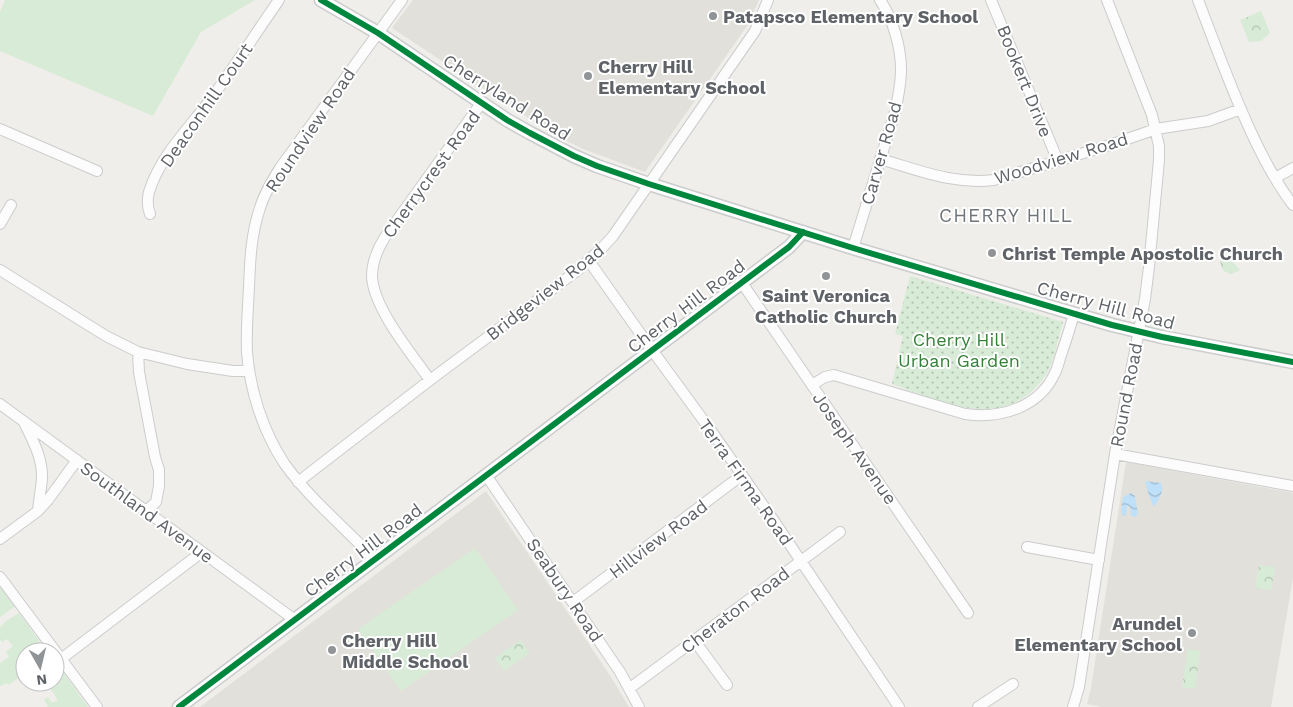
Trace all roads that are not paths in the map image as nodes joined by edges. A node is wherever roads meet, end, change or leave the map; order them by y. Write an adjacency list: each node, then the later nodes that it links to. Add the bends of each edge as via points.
1 (279, 0): 22 (street, Deaconhill Court, via 162,164 147,200)
2 (321, 0): 9 (street, Cherryland Road)
3 (402, 0): 9 (street, Roundview Road)
4 (768, 0): 19 (street, Bridgeview Road, via 755,31)
5 (880, 0): 14 (street, Carver Road, via 893,28 901,68 895,112)
6 (992, 0): 15 (street, Bookert Drive)
7 (1107, 0): 13 (street, Round Road)
8 (1198, 0): 11 (street)
9 (378, 33): 10 (street, Cherryland Road); 34 (street, Roundview Road, via 268,188 253,234 250,256)
10 (482, 102): 19 (street, Cherryland Road, via 549,144 597,166); 35 (street, Cherrycrest Road, via 385,236 378,248 372,276 380,306)
11 (1241, 109): 13 (street, Woodview Road, via 1208,122); 18 (street)
12 (0, 129): 17 (street)
13 (1156, 129): 15 (street, Woodview Road); 30 (street, Round Road, via 1158,176 1145,300)
14 (880, 159): 15 (street, Woodview Road, via 944,178 978,182); 25 (street, Carver Road)
15 (1058, 161)
16 (1293, 168): 18 (street)
17 (97, 171)
18 (1275, 178): 21 (street)
19 (649, 184): 24 (street, Cherryland Road); 26 (street, Bridgeview Road, via 613,236)
20 (11, 205): 23 (street)
21 (1293, 206)
22 (150, 214)
23 (0, 224)
24 (803, 232): 25 (street, Cherry Hill Road); 28 (street, Cherry Hill Road, via 789,247)
25 (853, 248): 29 (street, Cherry Hill Road)
26 (589, 261): 31 (street, Terra Firma Road); 35 (street, Bridgeview Road)
27 (0, 270): 32 (street, via 106,336)
28 (742, 283): 31 (street, Cherry Hill Road); 36 (street, Joseph Avenue)
29 (1074, 314): 30 (street, Cherry Hill Road); 36 (street, via 1049,384 1032,401 1001,414 965,414 834,375)
30 (1138, 332): 33 (street, Cherry Hill Road); 39 (street, Round Road)
31 (652, 350): 41 (street, Cherry Hill Road); 42 (street, Terra Firma Road)
32 (138, 352): 34 (street, via 187,364); 46 (street, via 153,447 160,470 156,502)
33 (1293, 362)
34 (249, 371): 43 (street, Roundview Road, via 268,435)
35 (430, 380): 43 (street, Bridgeview Road)
36 (812, 385): 56 (street, Joseph Avenue)
37 (0, 404): 38 (street, Southland Avenue)
38 (23, 421): 40 (street, Southland Avenue); 45 (street, via 35,446 42,477)
39 (1114, 454): 44 (street); 52 (street, Round Road)
40 (77, 460): 45 (street); 46 (street, Southland Avenue)
41 (486, 475): 51 (street, Cherry Hill Road); 55 (street, Seabury Road)
42 (742, 475): 53 (street, Terra Firma Road); 55 (street, Hillview Road)
43 (298, 482): 51 (street, Roundview Road)
44 (1293, 486)
45 (38, 511): 48 (street)
46 (146, 511): 50 (street, Southland Avenue)
47 (840, 532): 53 (street, Cheraton Road)
48 (0, 539)
49 (1027, 547): 52 (street)
50 (202, 552): 57 (street, Southland Avenue); 60 (street)
51 (375, 560): 57 (street, Cherry Hill Road)
52 (1099, 560): 70 (street, Round Road)
53 (801, 561): 58 (street, Cheraton Road); 68 (street, Terra Firma Road)
54 (0, 577): 59 (street)
55 (573, 602): 64 (street, Seabury Road)
56 (968, 613)
57 (295, 620): 66 (street, Cherry Hill Road)
58 (694, 640): 63 (street); 64 (street, Cheraton Road)
59 (48, 642)
60 (65, 656)
61 (65, 664): 65 (street)
62 (1013, 684): 69 (street)
63 (727, 685)
64 (630, 688): 67 (street, Seabury Road)
65 (97, 707)
66 (179, 707)
67 (639, 707)
68 (899, 707)
69 (978, 707)
70 (1074, 707)

